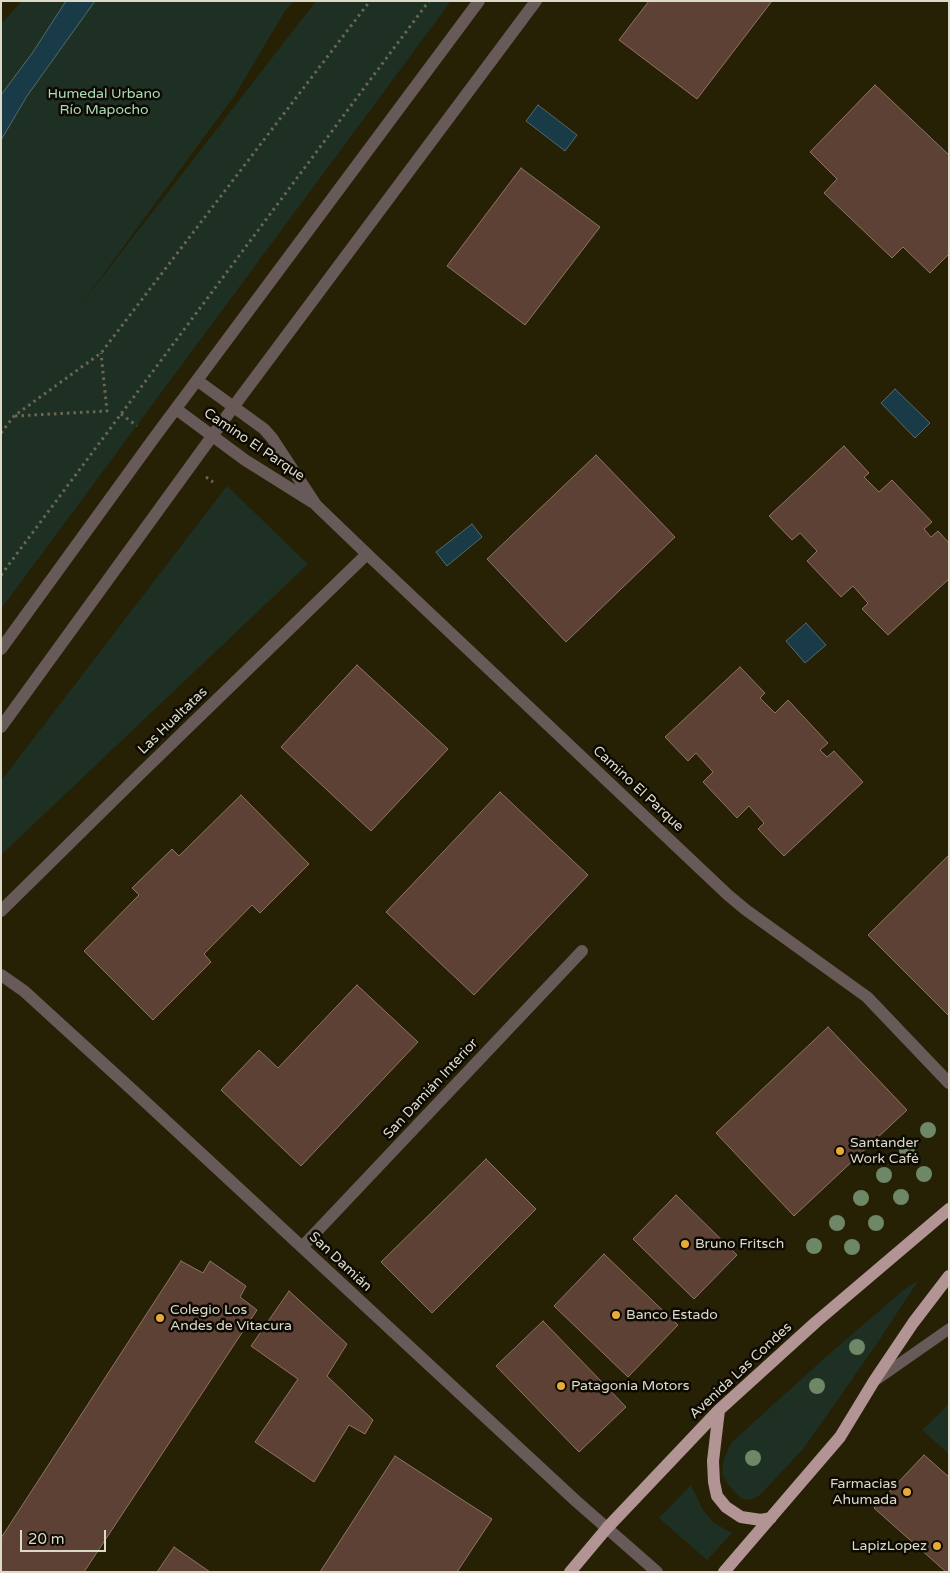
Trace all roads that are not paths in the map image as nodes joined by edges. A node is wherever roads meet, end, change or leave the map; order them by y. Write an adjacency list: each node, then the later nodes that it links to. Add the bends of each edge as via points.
1 (479, 1): 3 (street)
2 (536, 1): 4 (street)
3 (198, 381): 4 (street, Camino El Parque); 5 (street)
4 (234, 406): 6 (street); 7 (street, Camino El Parque, via 272,438)
5 (176, 409): 6 (street, Camino El Parque); 9 (street)
6 (212, 436): 7 (street, Camino El Parque); 10 (street)
7 (316, 505): 8 (street, Camino El Parque)
8 (367, 554): 11 (street, Las Hualtatas); 14 (street, Camino El Parque, via 746,910 868,997)
9 (1, 649)
10 (1, 727)
11 (1, 911)
12 (582, 951): 16 (street, San Damián Interior)
13 (1, 975): 16 (street, San Damián, via 31,998)
14 (949, 1083)
15 (949, 1209): 20 (main road, Avenida Las Condes, via 816,1322)
16 (302, 1247): 22 (street, San Damián)
17 (949, 1276): 19 (main road)
18 (949, 1329): 19 (lane)
19 (874, 1381): 21 (main road, via 840,1437)
20 (720, 1410): 21 (main road, via 712,1461 717,1496 741,1517); 22 (main road, Avenida Las Condes)
21 (771, 1518): 25 (main road)
22 (607, 1528): 23 (main road, Avenida Las Condes); 24 (street, San Damián)
23 (570, 1572)
24 (657, 1572)
25 (724, 1572)

